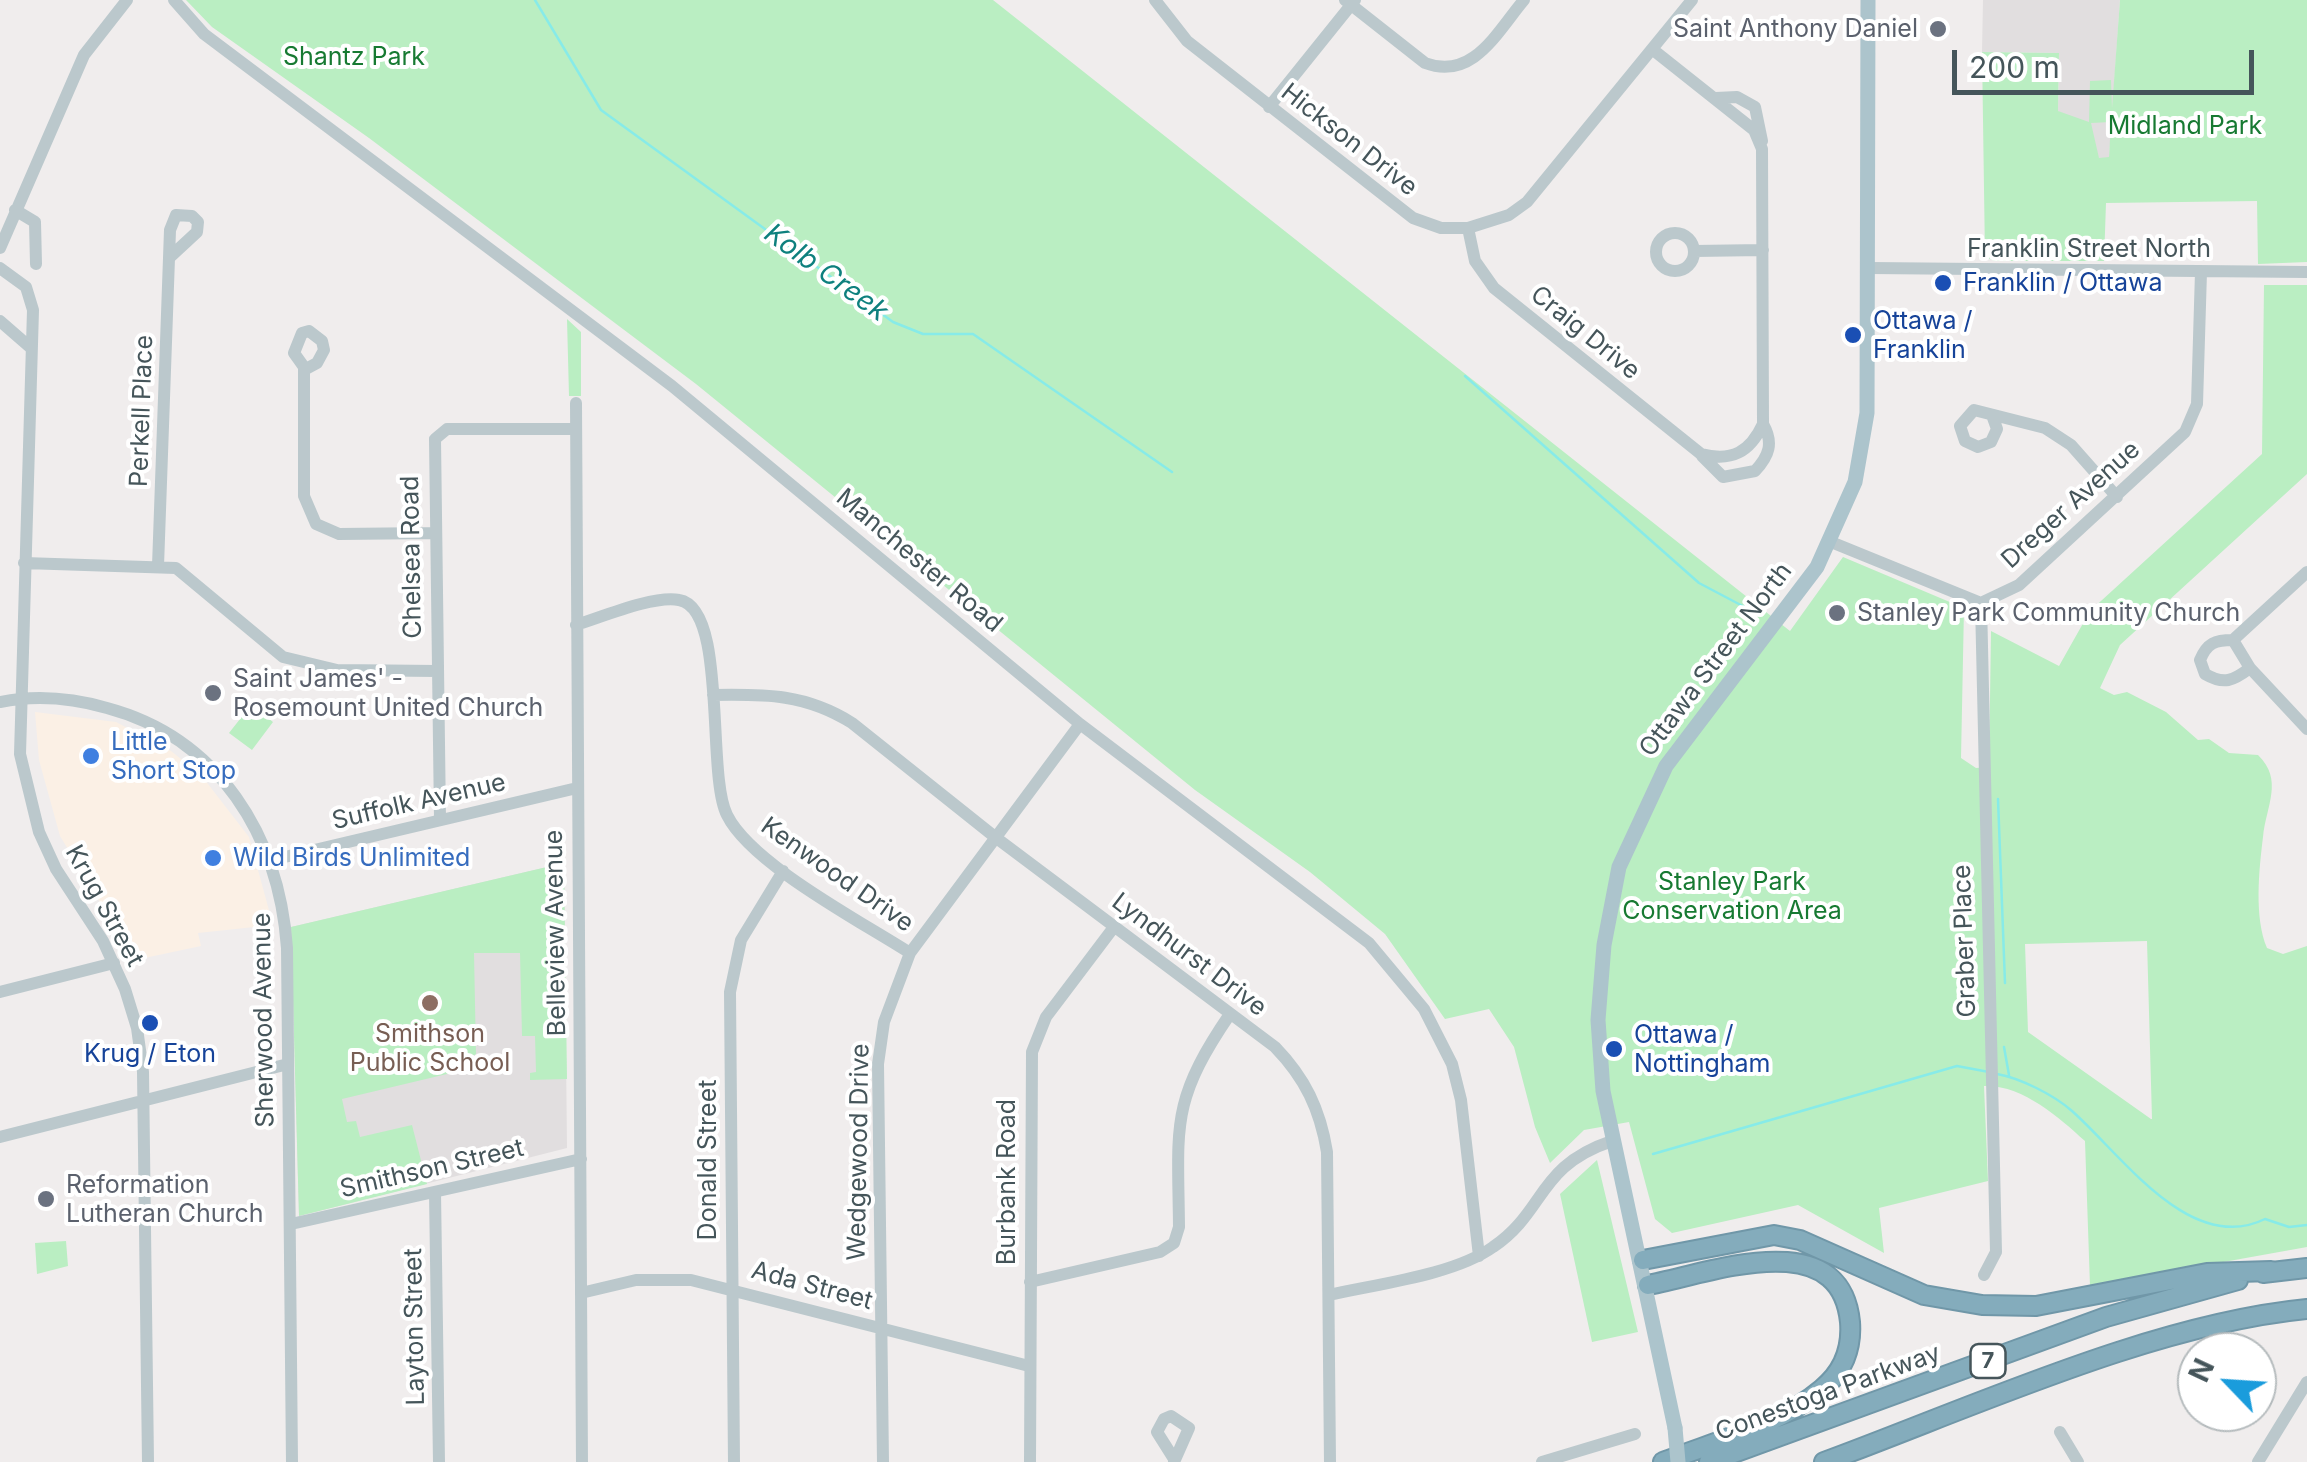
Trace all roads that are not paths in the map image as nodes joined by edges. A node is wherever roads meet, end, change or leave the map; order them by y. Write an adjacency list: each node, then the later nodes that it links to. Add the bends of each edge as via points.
1 (127, 0): 10 (street, via 84,55)
2 (174, 0): 43 (street, Manchester Road, via 204,34 672,386)
3 (1156, 0): 9 (street, Hickson Drive, via 1187,41)
4 (1524, 0): 7 (street, via 1476,58 1440,69)
5 (1692, 0): 8 (street)
6 (1868, 0): 18 (main road, Ottawa Street North)
7 (1350, 2): 9 (street)
8 (1652, 49): 11 (street, via 1526,202); 13 (street, Craig Drive, via 1754,130 1762,149)
9 (1269, 106): 11 (street, Hickson Drive, via 1389,204 1440,228)
10 (16, 210): 12 (street); 16 (street, via 38,228)
11 (1468, 228): 28 (street, Craig Drive, via 1475,261 1494,288)
12 (0, 248)
13 (1763, 250): 14 (street); 26 (street, Craig Drive)
14 (1694, 251)
15 (170, 258): 33 (street, Perkell Place)
16 (36, 264)
17 (0, 268): 22 (street, Krug Street, via 31,298)
18 (1870, 268): 19 (street, Franklin Street North); 31 (main road, Ottawa Street North, via 1868,413 1856,482)
19 (2201, 272): 20 (street, Franklin Street North); 29 (street, Dreger Avenue, via 2193,418)
20 (2307, 272)
21 (0, 320): 22 (street)
22 (31, 348): 32 (street, Krug Street)
23 (304, 370): 30 (street, via 304,496 316,524 339,534)
24 (576, 403): 27 (street, Belleview Avenue)
25 (1992, 415): 29 (street, via 2044,428 2071,445)
26 (1763, 424): 28 (street, via 1744,451 1717,458); 28 (street, Craig Drive, via 1770,450 1755,472 1723,476)
27 (576, 429): 30 (street, Chelsea Road, via 441,430 434,445); 36 (street, Belleview Avenue)
28 (1701, 454)
29 (2117, 497): 35 (street, Dreger Avenue, via 2018,585)
30 (434, 533): 39 (street, Chelsea Road)
31 (1831, 542): 35 (street); 58 (main road, Ottawa Street North, via 1666,766 1619,866 1598,1020)
32 (24, 563): 33 (street); 41 (street, Krug Street)
33 (158, 566): 39 (street, via 192,577 283,657 336,670)
34 (2307, 572): 37 (street)
35 (1980, 603): 66 (street, Graber Place, via 1996,1252)
36 (576, 624): 40 (street, Kenwood Drive, via 666,599 688,602 706,626); 45 (street, Belleview Avenue)
37 (2233, 640): 38 (street); 38 (street, via 2205,647 2205,674 2233,681)
38 (2250, 668): 44 (street)
39 (436, 671): 46 (street, Chelsea Road)
40 (713, 695): 47 (street, Lyndhurst Drive, via 792,696 830,709); 49 (street, Kenwood Drive, via 716,770 727,816)
41 (19, 698): 42 (street, Sherwood Avenue); 48 (street, Sherwood Avenue, via 71,700 130,714 194,749 232,789); 52 (street, Krug Street, via 20,754 39,832)
42 (0, 702)
43 (1080, 724): 47 (street, Wedgewood Drive); 62 (street, Manchester Road, via 1323,906 1397,971 1452,1064)
44 (2307, 729)
45 (577, 788): 46 (street, Suffolk Avenue); 59 (street, Belleview Avenue)
46 (440, 819): 48 (street, Suffolk Avenue)
47 (994, 837): 50 (street, Lyndhurst Drive); 51 (street, Wedgewood Drive)
48 (272, 860): 55 (street, Sherwood Avenue, via 284,900)
49 (783, 870): 51 (street, Kenwood Drive); 69 (street, Donald Street, via 746,930 732,975)
50 (1114, 927): 54 (street, Lyndhurst Drive); 67 (street, Burbank Road, via 1046,1018 1032,1052)
51 (910, 953): 73 (street, Wedgewood Drive, via 884,1022 878,1064)
52 (114, 963): 53 (street); 56 (street, Krug Street, via 137,1028)
53 (0, 992)
54 (1230, 1014): 67 (street, via 1194,1068 1181,1102 1174,1244); 71 (street, Lyndhurst Drive, via 1285,1057 1316,1104 1327,1152)
55 (288, 1064): 56 (street); 61 (street, Sherwood Avenue)
56 (143, 1099): 57 (street); 78 (street, Krug Street)
57 (0, 1136)
58 (1612, 1141): 62 (street, via 1567,1162 1512,1230); 63 (main road, Ottawa Street North)
59 (582, 1159): 60 (street, Smithson Street); 70 (street, Belleview Avenue)
60 (435, 1192): 61 (street, Smithson Street); 80 (street, Layton Street)
61 (291, 1224): 79 (street, Sherwood Avenue)
62 (1479, 1256): 71 (street)
63 (1642, 1260): 65 (highway, via 1774,1234 1924,1295 1982,1306 2036,1306 2206,1273); 68 (main road, Ottawa Street North)
64 (2307, 1268): 65 (highway, Conestoga Parkway / 7)
65 (2271, 1272): 89 (highway, Conestoga Parkway / 7, via 2106,1318)
66 (1984, 1275)
67 (1030, 1282): 74 (street, Burbank Road)
68 (1648, 1285): 87 (highway, via 1776,1259 1800,1264 1833,1284 1850,1322 1850,1346 1826,1387); 88 (main road, Ottawa Street North, bridge)
69 (731, 1287): 70 (street, Ada Street, via 636,1280); 73 (street, Ada Street); 82 (street, Donald Street)
70 (581, 1294): 81 (street, Belleview Avenue)
71 (1329, 1295): 85 (street, Lyndhurst Drive)
72 (2307, 1309): 90 (highway, 7, via 2135,1348)
73 (880, 1328): 74 (street, Ada Street); 83 (street, Wedgewood Drive)
74 (1029, 1366): 84 (street, Burbank Road)
75 (2307, 1382): 92 (street)
76 (2060, 1432): 91 (street)
77 (1636, 1434): 86 (street)
78 (148, 1462)
79 (292, 1462)
80 (439, 1462)
81 (582, 1462)
82 (734, 1462)
83 (883, 1462)
84 (1030, 1462)
85 (1330, 1462)
86 (1542, 1462)
87 (1663, 1462)
88 (1678, 1462)
89 (1709, 1462)
90 (1824, 1462)
91 (2078, 1462)
92 (2258, 1462)

